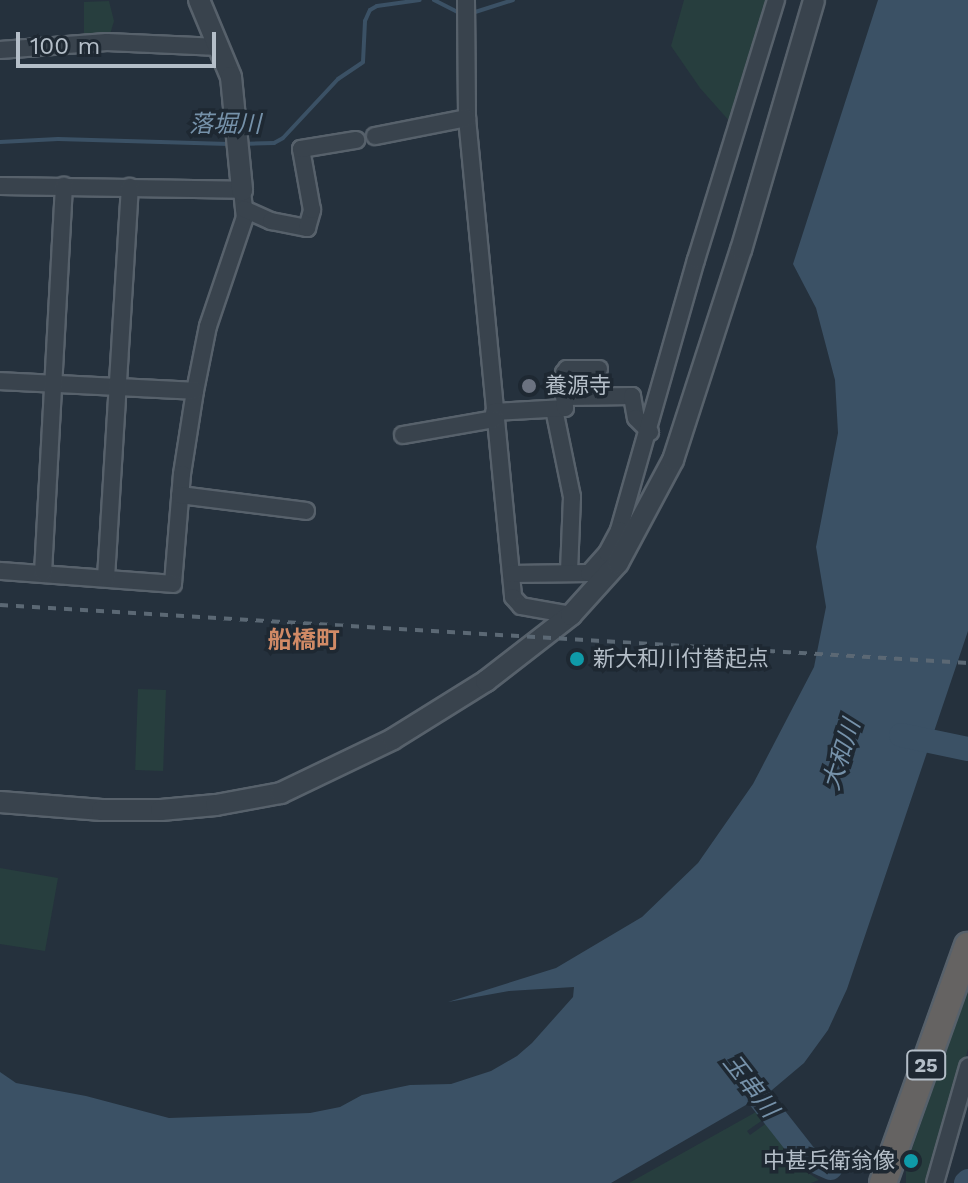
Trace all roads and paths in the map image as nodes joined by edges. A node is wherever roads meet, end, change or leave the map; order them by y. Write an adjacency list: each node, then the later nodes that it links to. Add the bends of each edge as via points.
1 (199, 0): 5 (street)
2 (776, 0): 21 (street)
3 (814, 0): 26 (street, via 691,408 673,460)
4 (466, 10): 7 (street)
5 (219, 47): 6 (street, via 107,42); 13 (street, via 231,77)
6 (0, 50)
7 (467, 118): 8 (street); 20 (street)
8 (375, 136)
9 (356, 140): 13 (street, via 301,149 312,210 307,228 271,221)
10 (0, 186): 11 (street)
11 (64, 186): 12 (street); 16 (street)
12 (130, 187): 13 (street); 17 (street)
13 (243, 199): 18 (street, via 245,217 208,326)
14 (599, 369): 19 (street, via 567,369)
15 (0, 381): 16 (street)
16 (52, 384): 17 (street); 28 (street)
17 (117, 388): 18 (street); 31 (street)
18 (195, 391): 23 (street)
19 (559, 403): 20 (street); 21 (street, via 632,396 636,418); 29 (street, via 572,497)
20 (495, 415): 22 (street); 30 (street)
21 (650, 432): 25 (street)
22 (403, 435)
23 (180, 495): 24 (street); 31 (street, via 173,584)
24 (306, 511)
25 (619, 530): 26 (street); 29 (street, via 597,567 589,573)
26 (623, 554): 32 (street)
27 (0, 571): 28 (street)
28 (43, 573): 31 (street)
29 (569, 573): 30 (street)
30 (511, 574): 32 (street, via 513,597 521,606)
31 (106, 578)
32 (571, 615): 33 (street, via 486,681 393,739 281,793 161,810)
33 (0, 802)
34 (968, 946): 36 (highway, 25)
35 (968, 1067): 37 (street)
36 (883, 1183)
37 (935, 1183)

